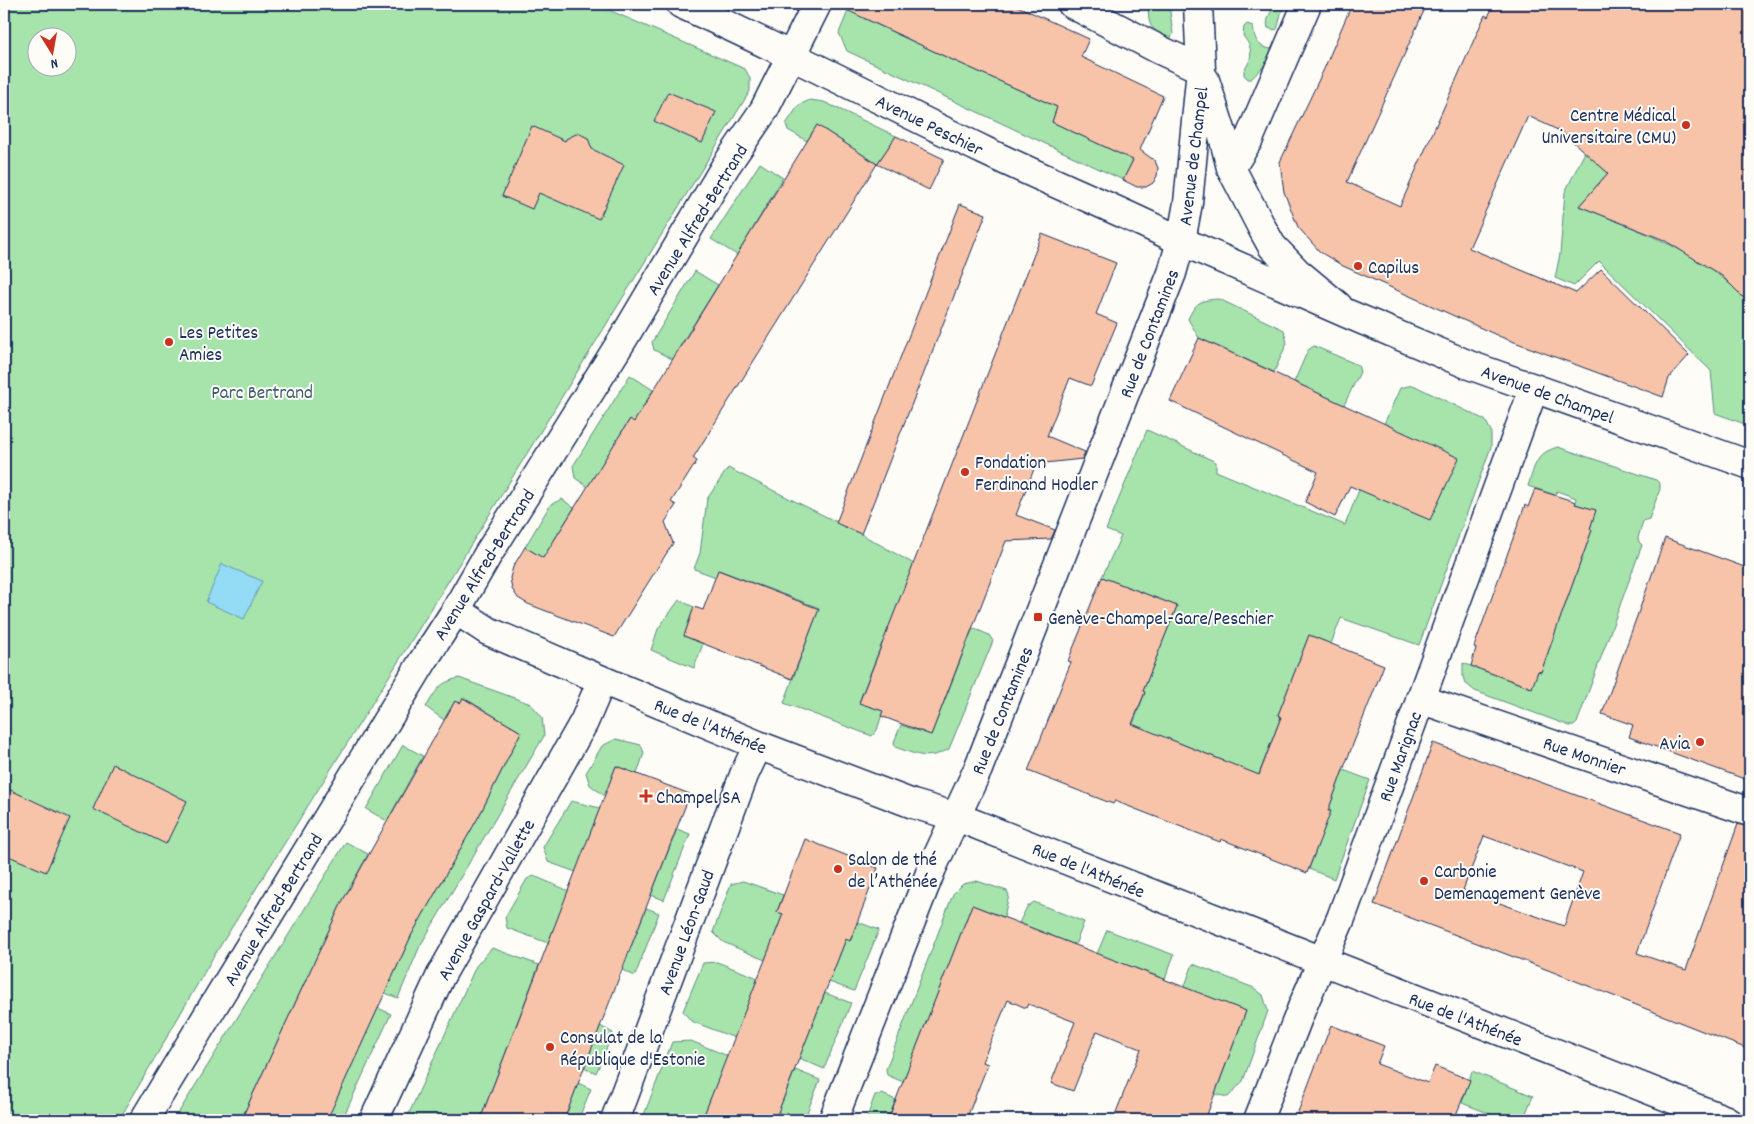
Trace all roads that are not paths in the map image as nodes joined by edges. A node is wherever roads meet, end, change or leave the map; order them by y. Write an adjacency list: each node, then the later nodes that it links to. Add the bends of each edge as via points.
1 (681, 4): 6 (street, Avenue Peschier)
2 (816, 4): 6 (street, Avenue Alfred-Bertrand)
3 (1072, 4): 7 (street)
4 (1198, 4): 7 (street, Avenue de Champel)
5 (1307, 4): 8 (street, via 1249,139)
6 (792, 55): 9 (street, Avenue Peschier, via 1024,170 1134,217); 13 (street, Avenue Alfred-Bertrand, via 764,110 725,168)
7 (1202, 69): 8 (street, Avenue de Champel); 9 (street, Avenue de Champel)
8 (1231, 168): 10 (street, Avenue de Champel, via 1272,246 1297,272)
9 (1181, 241): 10 (street, Avenue de Champel); 18 (street, Rue de Contamines, via 1172,273 1038,617)
10 (1348, 314): 11 (street, Avenue de Champel, via 1468,365)
11 (1534, 388): 12 (street, Avenue de Champel); 15 (street, Rue Marignac)
12 (1750, 465)
13 (456, 610): 14 (street, Rue de l'Athénée, via 488,630); 20 (street, Avenue Alfred-Bertrand)
14 (602, 680): 16 (street, Rue de l'Athénée); 21 (street, Avenue Gaspard-Vallette, via 584,722 442,975)
15 (1420, 699): 17 (street, Rue Monnier); 19 (street, Rue Marignac)
16 (758, 744): 18 (street, Rue de l'Athénée, via 913,804); 22 (street, Avenue Léon-Gaud)
17 (1750, 812)
18 (956, 817): 19 (street, Rue de l'Athénée); 23 (street, Rue de Contamines, via 932,868)
19 (1322, 961): 24 (street, Rue Marignac); 25 (street, Rue de l'Athénée)
20 (144, 1120)
21 (374, 1120)
22 (615, 1120)
23 (833, 1120)
24 (1258, 1120)
25 (1726, 1120)

